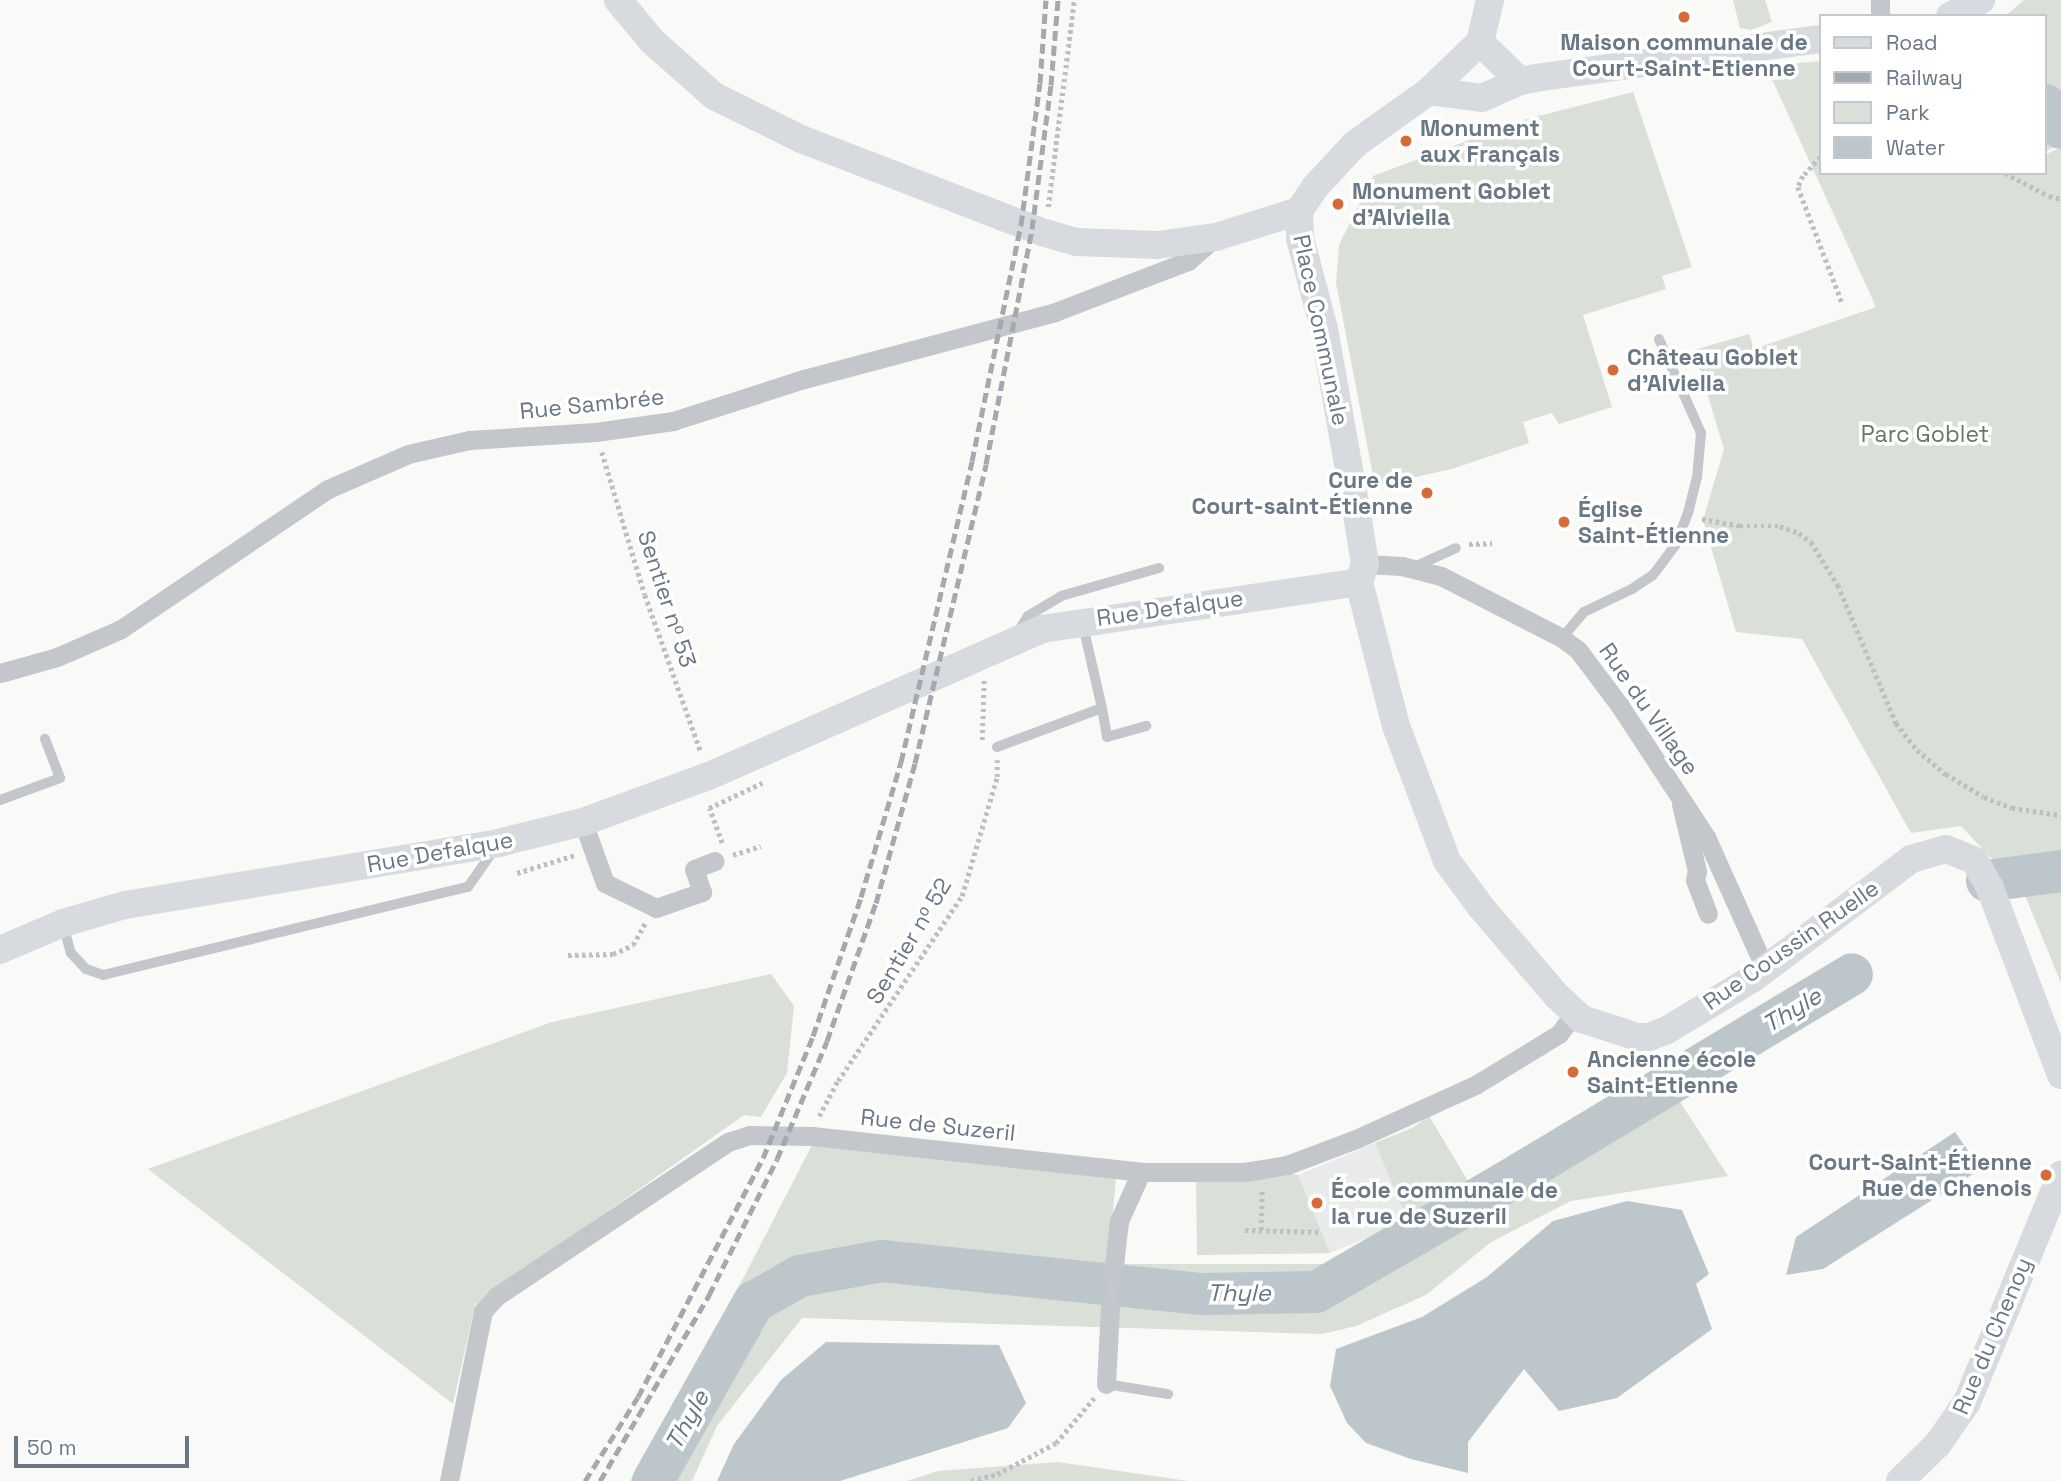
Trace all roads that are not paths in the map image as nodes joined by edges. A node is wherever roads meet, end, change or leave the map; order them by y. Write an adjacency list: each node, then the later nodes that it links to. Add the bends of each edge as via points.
1 (618, 0): 8 (street, via 652,41 714,96 802,139 1077,242 1157,245)
2 (1490, 0): 4 (street)
3 (1820, 39): 5 (street)
4 (1480, 42): 5 (street); 6 (street, Place Communale)
5 (1520, 81): 6 (street, via 1482,98)
6 (1429, 90): 7 (street, Place Communale, via 1355,144)
7 (1299, 211): 8 (street); 13 (street, Place Communale, via 1300,238 1324,329)
8 (1216, 237): 17 (street, Rue Sambrée, via 1188,261 1055,312 804,379 673,421 596,432 469,440 408,454 328,489 121,629 57,657)
9 (1659, 339): 15 (lane, via 1701,433 1698,478 1688,513 1666,561 1653,575 1584,612)
10 (1456, 548): 12 (lane)
11 (1159, 568): 16 (lane, via 1061,596 1028,616)
12 (1412, 568): 13 (street, Rue du Village); 15 (street, Rue du Village, via 1457,583)
13 (1362, 573): 14 (street, Rue Defalque); 31 (street, Rue Coussin Ruelle, via 1396,726 1447,861 1480,906)
14 (1082, 621): 16 (street, Rue Defalque); 18 (lane)
15 (1562, 638): 22 (street, Rue du Village, via 1598,675)
16 (1013, 639): 24 (street, Rue Defalque, via 980,662 709,776)
17 (0, 673)
18 (1102, 708): 19 (lane, via 1107,737); 21 (lane)
19 (1146, 726)
20 (45, 739): 23 (lane, via 60,778)
21 (998, 747)
22 (1680, 796): 27 (street, via 1697,871 1695,880); 30 (street, Rue du Village, via 1716,856)
23 (0, 800)
24 (583, 822): 25 (street, Rue Defalque); 26 (street, via 605,883 656,908 702,892 694,869)
25 (498, 843): 28 (street, Rue Defalque, via 125,905); 28 (lane, via 468,887 103,975 86,969 71,953)
26 (721, 859)
27 (1708, 914)
28 (63, 923): 29 (street, Rue Defalque)
29 (0, 950)
30 (1765, 968): 31 (street, Rue Coussin Ruelle, via 1678,1024 1649,1037 1594,1026); 32 (street, Rue Coussin Ruelle, via 1911,859 1934,850 1962,853 1975,861 1990,888)
31 (1574, 1013): 33 (street, Rue de Suzeril, via 1559,1034 1477,1084 1287,1165 1244,1172)
32 (2061, 1075)
33 (1141, 1172): 35 (street, via 1119,1221); 39 (street, Rue de Suzeril, via 812,1136 750,1135 729,1142 497,1296 483,1311)
34 (2061, 1175): 40 (street, Rue du Chenoy, via 1967,1402 1938,1444)
35 (1113, 1274): 36 (lane)
36 (1110, 1307): 37 (street)
37 (1106, 1384): 38 (lane)
38 (1168, 1394)
39 (449, 1481)
40 (1900, 1481)

